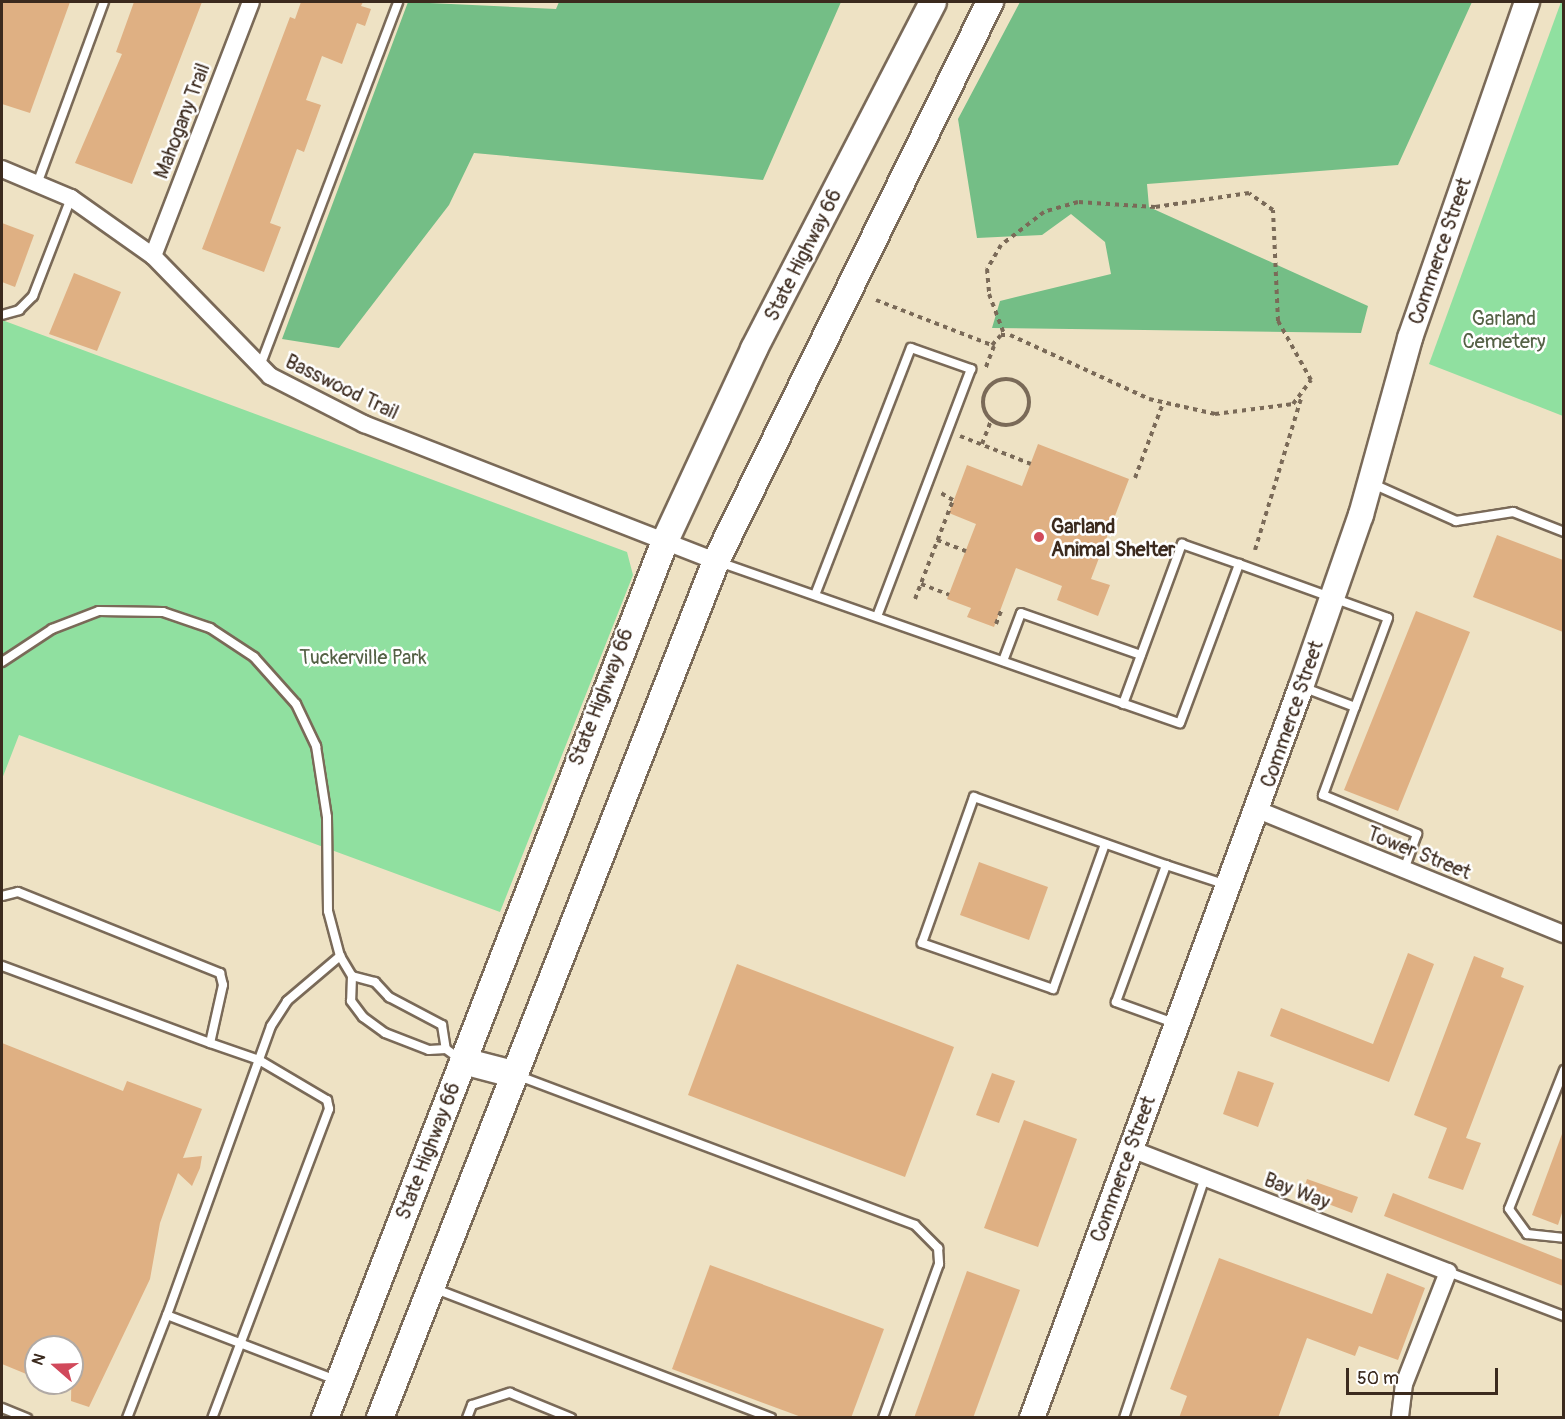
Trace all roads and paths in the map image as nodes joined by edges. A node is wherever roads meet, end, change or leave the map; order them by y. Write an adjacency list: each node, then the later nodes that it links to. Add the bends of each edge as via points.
1 (104, 2): 8 (lane)
2 (251, 2): 10 (street, Mahogany Trail)
3 (398, 2): 14 (lane)
4 (933, 2): 26 (main road, State Highway 66, via 754,349)
5 (990, 2): 29 (main road)
6 (1527, 2): 22 (street, Commerce Street, via 1410,338)
7 (2, 170): 8 (street, Basswood Trail)
8 (37, 184): 9 (street, Basswood Trail)
9 (70, 198): 10 (street, Basswood Trail); 11 (lane, via 33,296 19,310)
10 (153, 255): 14 (street, Basswood Trail)
11 (2, 315)
12 (1004, 334): 13 (path); 15 (path, via 988,294 987,269 1001,245 1044,212 1078,202 1155,207 1249,192 1273,210 1278,228 1278,321 1310,370); 16 (path)
13 (992, 345)
14 (260, 366): 26 (street, Basswood Trail, via 364,424)
15 (1300, 399): 16 (path, via 1238,413); 27 (path)
16 (1163, 403): 21 (path)
17 (991, 420): 17 (path, via 983,407 989,386 1003,379 1018,382 1027,394 1024,415 1005,425); 19 (path)
18 (960, 436): 19 (path)
19 (982, 444): 20 (path)
20 (1030, 464)
21 (1135, 478)
22 (1370, 483): 24 (lane, via 1456,521 1513,512); 34 (street, Commerce Street)
23 (949, 509): 25 (path)
24 (1563, 532)
25 (937, 540): 28 (path); 31 (path)
26 (665, 541): 29 (street, Basswood Trail); 57 (main road, State Highway 66)
27 (1255, 550)
28 (966, 551)
29 (716, 561): 32 (lane); 60 (main road)
30 (1239, 564): 34 (lane); 39 (lane, via 1182,544); 43 (lane, via 1180,723)
31 (921, 584): 33 (path); 35 (path)
32 (815, 595): 37 (lane); 37 (lane, via 911,348 921,351 970,369)
33 (949, 595)
34 (1332, 597): 42 (street, Commerce Street); 44 (lane, via 1388,618)
35 (915, 599)
36 (1001, 611): 38 (path)
37 (877, 617): 40 (lane)
38 (996, 624)
39 (1141, 655): 40 (lane, via 1021,613); 43 (lane)
40 (1003, 661): 43 (lane)
41 (2, 662): 52 (lane, via 52,628 99,611 163,612 210,628 254,657 296,704 316,746 327,817 328,911)
42 (1301, 687): 44 (lane); 45 (street, Commerce Street)
43 (1123, 704)
44 (1355, 707): 48 (lane, via 1323,795 1417,834)
45 (1258, 810): 48 (street, Tower Street); 49 (street, Commerce Street)
46 (1105, 844): 46 (lane, via 974,797 922,943 1053,989); 47 (lane)
47 (1166, 865): 49 (lane); 55 (lane, via 1116,1002)
48 (1404, 869): 51 (street, Tower Street)
49 (1230, 886): 55 (street, Commerce Street)
50 (2, 896): 56 (lane, via 18,892 220,973 223,985)
51 (1563, 934)
52 (340, 956): 54 (lane); 58 (lane, via 287,1001)
53 (2, 966): 56 (lane)
54 (352, 976): 57 (lane, via 375,982 389,997 442,1025); 57 (lane, via 351,1001 363,1017 385,1033 429,1050)
55 (1177, 1024): 61 (street, Commerce Street)
56 (210, 1043): 58 (lane)
57 (455, 1055): 60 (main road); 69 (main road, State Highway 66)
58 (259, 1060): 66 (lane); 68 (lane, via 314,1089 329,1109)
59 (1563, 1070): 63 (lane, via 1509,1209 1527,1233)
60 (513, 1074): 65 (main road); 80 (lane, via 915,1225 938,1248 939,1264)
61 (1131, 1149): 62 (street, Bay Way); 71 (street, Commerce Street)
62 (1206, 1178): 64 (street, Bay Way); 81 (lane)
63 (1563, 1238)
64 (1448, 1272): 67 (lane); 82 (street, via 1404,1384)
65 (430, 1287): 76 (main road); 79 (lane)
66 (166, 1315): 68 (lane); 73 (lane)
67 (1563, 1316)
68 (240, 1343): 69 (lane); 74 (lane)
69 (339, 1381): 75 (main road, State Highway 66)
70 (2, 1408): 72 (lane)
71 (1033, 1417)
72 (27, 1418)
73 (126, 1418)
74 (212, 1418)
75 (325, 1418)
76 (380, 1418)
77 (467, 1418): 78 (lane, via 472,1405 510,1393)
78 (571, 1418)
79 (771, 1418)
80 (883, 1418)
81 (1124, 1418)
82 (1400, 1418)

